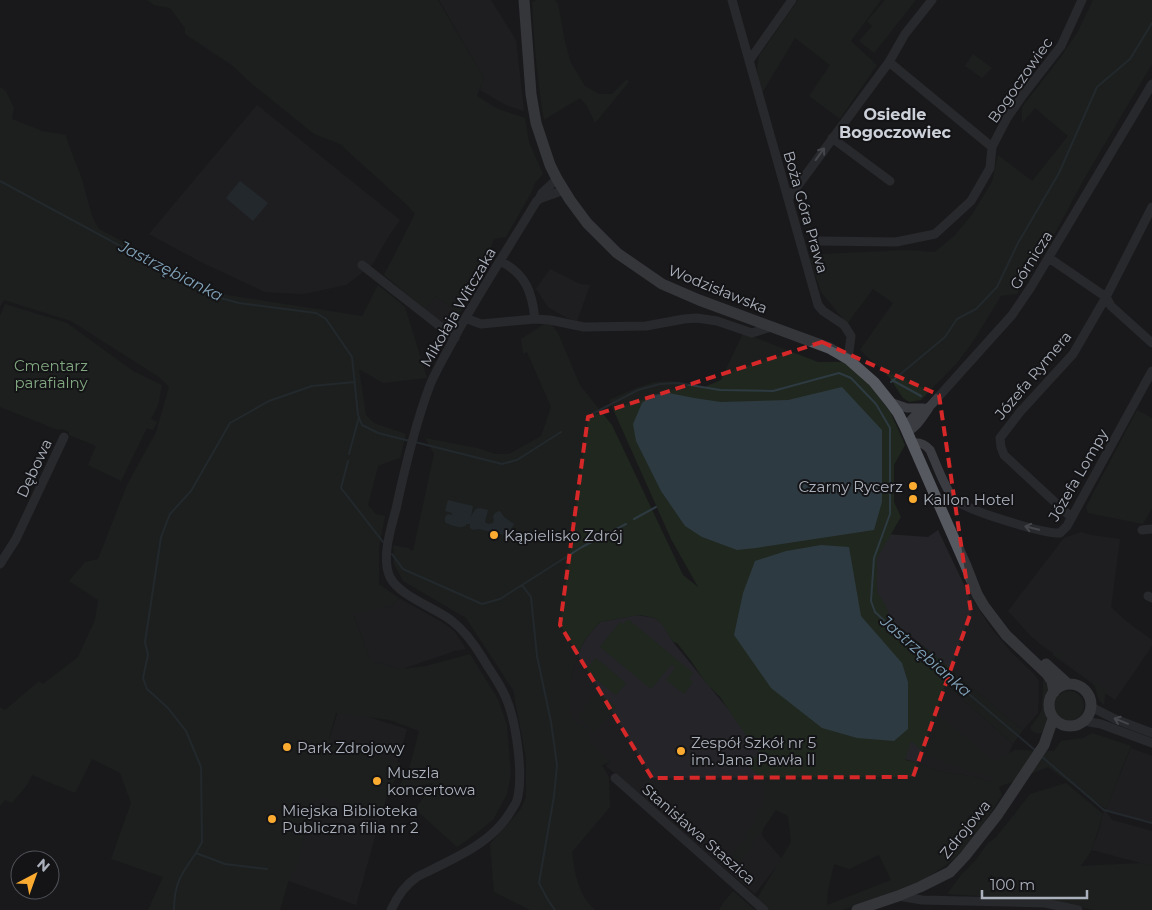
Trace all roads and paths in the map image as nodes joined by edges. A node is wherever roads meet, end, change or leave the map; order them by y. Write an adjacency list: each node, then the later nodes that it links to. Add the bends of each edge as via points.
1 (524, 0): 11 (main road, Wodzisławska, via 536,124)
2 (732, 0): 6 (street, Boża Góra Prawa)
3 (792, 0): 6 (street)
4 (932, 0): 7 (street, via 905,34)
5 (1082, 0): 10 (street, Bogoczowiec, via 1061,46 1007,118)
6 (749, 61): 14 (street, Boża Góra Prawa)
7 (889, 62): 9 (street); 10 (street, Bogoczowiec)
8 (1152, 84): 18 (street, Górnicza)
9 (832, 138): 12 (street); 14 (street, one-way to 9)
10 (992, 147): 17 (street, Bogoczowiec, via 990,168 971,201 936,234 896,242)
11 (557, 179): 13 (main road, Wodzisławska); 15 (street, Mikołaja Witczaka)
12 (890, 181)
13 (564, 190): 15 (street); 24 (main road, Wodzisławska, via 580,215 606,243 655,280)
14 (788, 199): 27 (street, Boża Góra Prawa, via 818,305 844,325 850,336)
15 (539, 200): 19 (street, Mikołaja Witczaka)
16 (1152, 207): 21 (street, Józefa Rymera)
17 (820, 241)
18 (1048, 258): 21 (street); 30 (street, Górnicza, via 1012,315)
19 (500, 261): 22 (street, Mikołaja Witczaka); 23 (street, via 508,264 528,286)
20 (362, 265): 25 (street)
21 (1106, 297): 26 (street, via 1111,306); 34 (street, Józefa Rymera, via 1073,354 1000,438 1004,455)
22 (466, 318): 23 (street, via 481,324); 25 (street, Mikołaja Witczaka)
23 (535, 320): 24 (street, via 584,327 646,326 697,318 752,333)
24 (771, 327): 27 (main road, Wodzisławska, via 829,348)
25 (454, 338): 49 (street, Mikołaja Witczaka, via 430,384 414,435 386,562 398,587 458,625 474,643 503,690 515,731 520,782 517,801 506,820 493,833 474,847 417,877 402,891)
26 (1152, 343)
27 (848, 359): 29 (main road, Wodzisławska, via 874,382)
28 (1152, 371): 34 (street, Józefa Lompy)
29 (890, 402): 30 (street, via 907,408); 31 (main road, Wodzisławska)
30 (929, 408): 31 (street, Górnicza, via 912,418)
31 (906, 429): 33 (main road, Wodzisławska)
32 (64, 436): 37 (street, Dębowa, via 16,540)
33 (912, 443): 34 (street, Józefa Lompy, one-way to 33, via 1060,533 1053,534 964,505 949,492 926,445); 38 (main road, Wodzisławska)
34 (1072, 517)
35 (1152, 529): 36 (street)
36 (1142, 530)
37 (0, 564)
38 (966, 566): 39 (main road, Wodzisławska, via 1012,632); 40 (main road, Wodzisławska, via 984,606 1006,635 1052,680)
39 (1068, 684): 40 (main road); 41 (main road, via 1086,692)
40 (1054, 692): 43 (main road, via 1050,696 1049,708)
41 (1091, 707): 42 (main road); 44 (street, one-way to 41)
42 (1084, 721): 43 (main road, via 1073,726); 45 (street, via 1101,724)
43 (1057, 722): 47 (main road, Zdrojowa, via 974,846 950,872)
44 (1152, 733)
45 (1152, 744)
46 (615, 778): 50 (street, Stanisława Staszica)
47 (898, 896): 48 (street, via 922,900 1002,902); 51 (main road, Zdrojowa)
48 (1030, 907): 52 (street, via 1045,903)
49 (391, 910)
50 (764, 910)
51 (856, 910)
52 (1078, 910)

